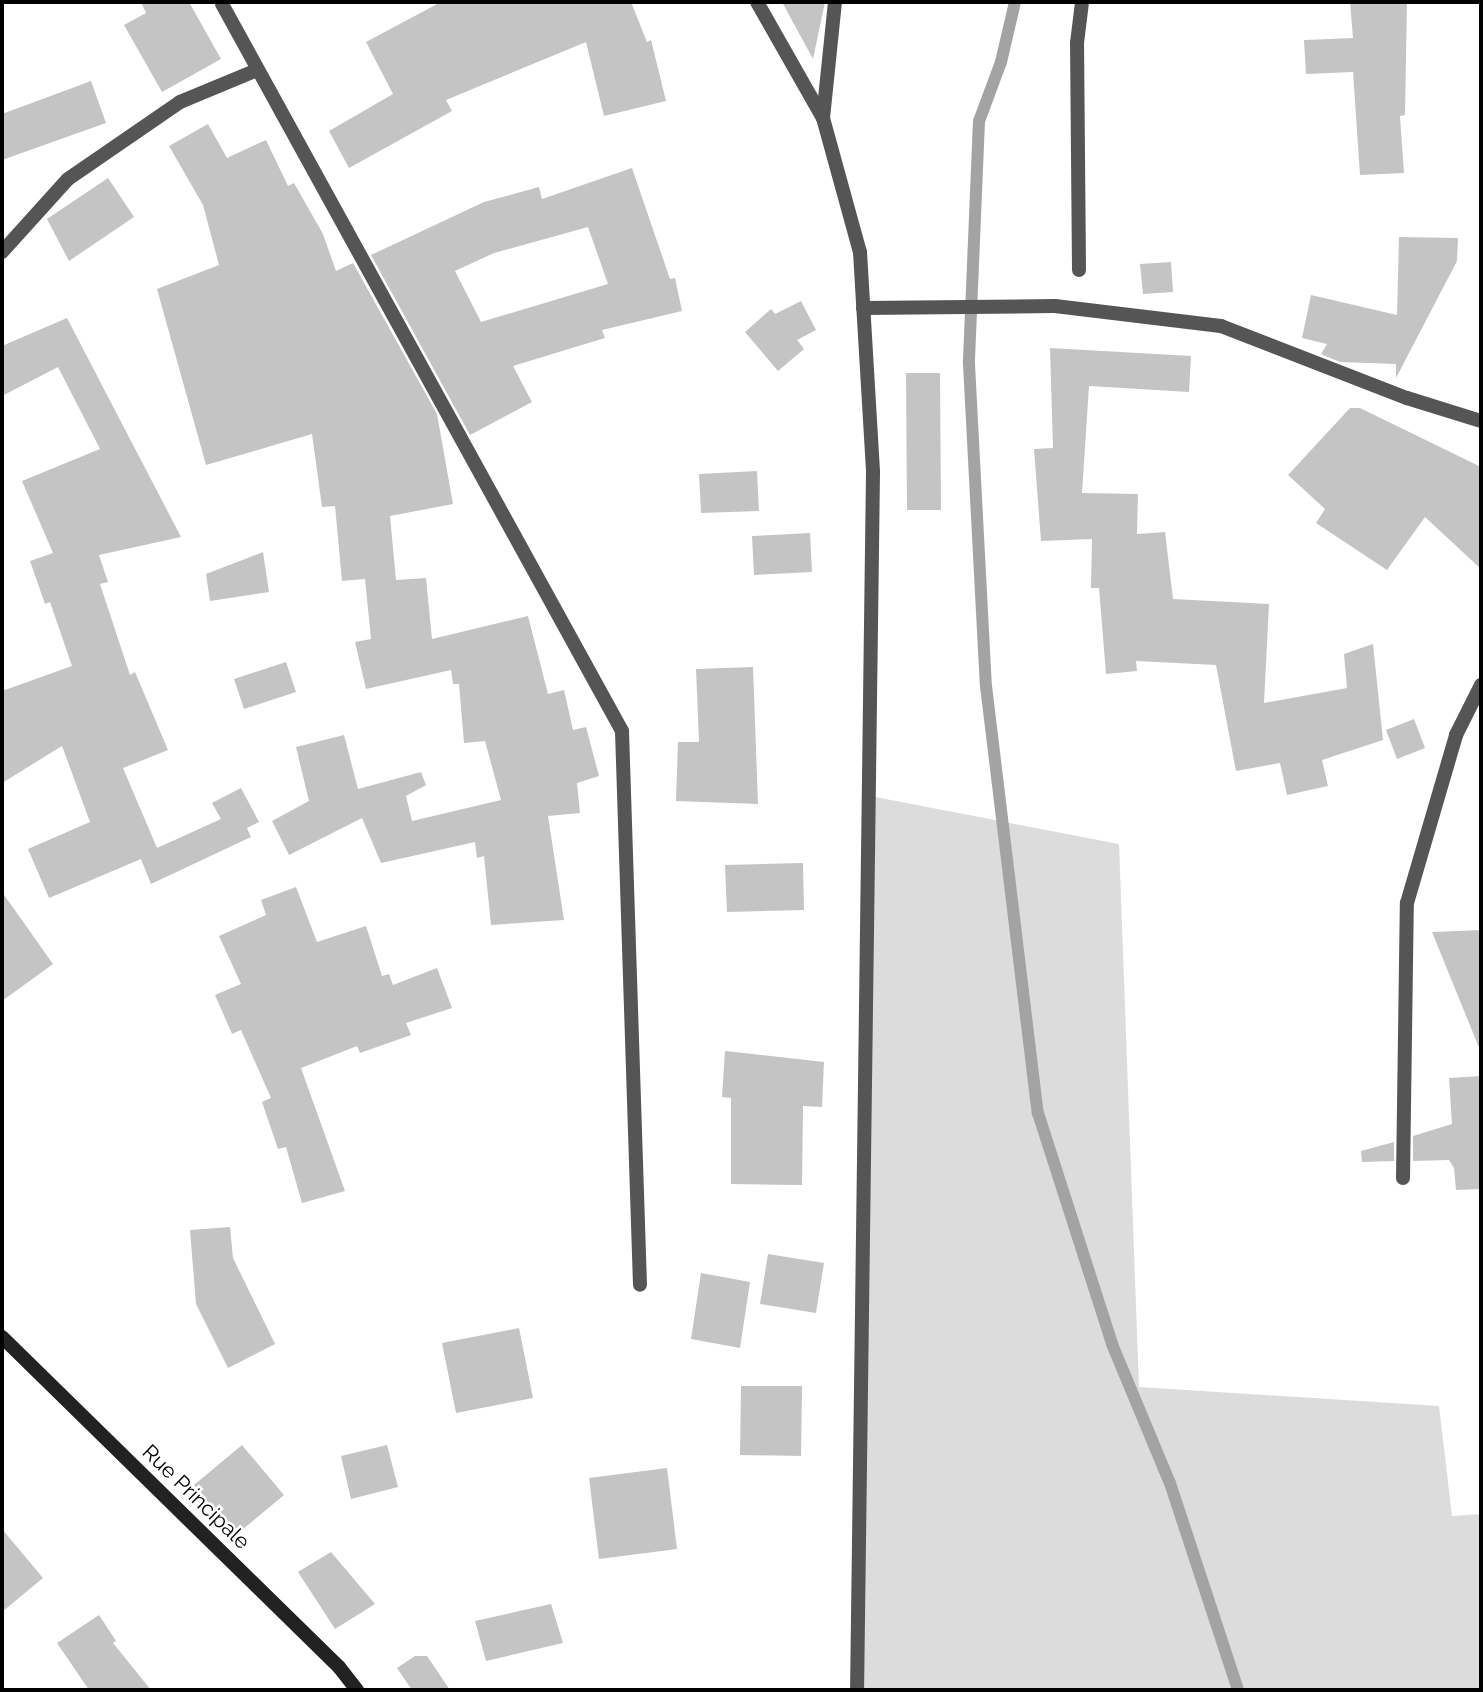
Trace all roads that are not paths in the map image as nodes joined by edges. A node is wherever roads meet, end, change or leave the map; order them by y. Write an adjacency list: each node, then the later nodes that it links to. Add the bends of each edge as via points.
1 (757, 2): 6 (street)
2 (835, 2): 6 (street)
3 (1082, 2): 8 (street, via 1077,43)
4 (223, 3): 5 (street)
5 (257, 70): 7 (street, via 180,102 68,179); 13 (street, via 622,731)
6 (823, 118): 9 (street, via 860,252)
7 (2, 251)
8 (1079, 270)
9 (863, 308): 10 (street, via 1055,306 1221,326 1407,398); 16 (street, via 873,472)
10 (1481, 421)
11 (1481, 685): 12 (street, via 1455,735 1407,903)
12 (1403, 1178)
13 (640, 1285)
14 (2, 1337): 15 (main road, Rue Principale, via 340,1667)
15 (357, 1690)
16 (856, 1690)

